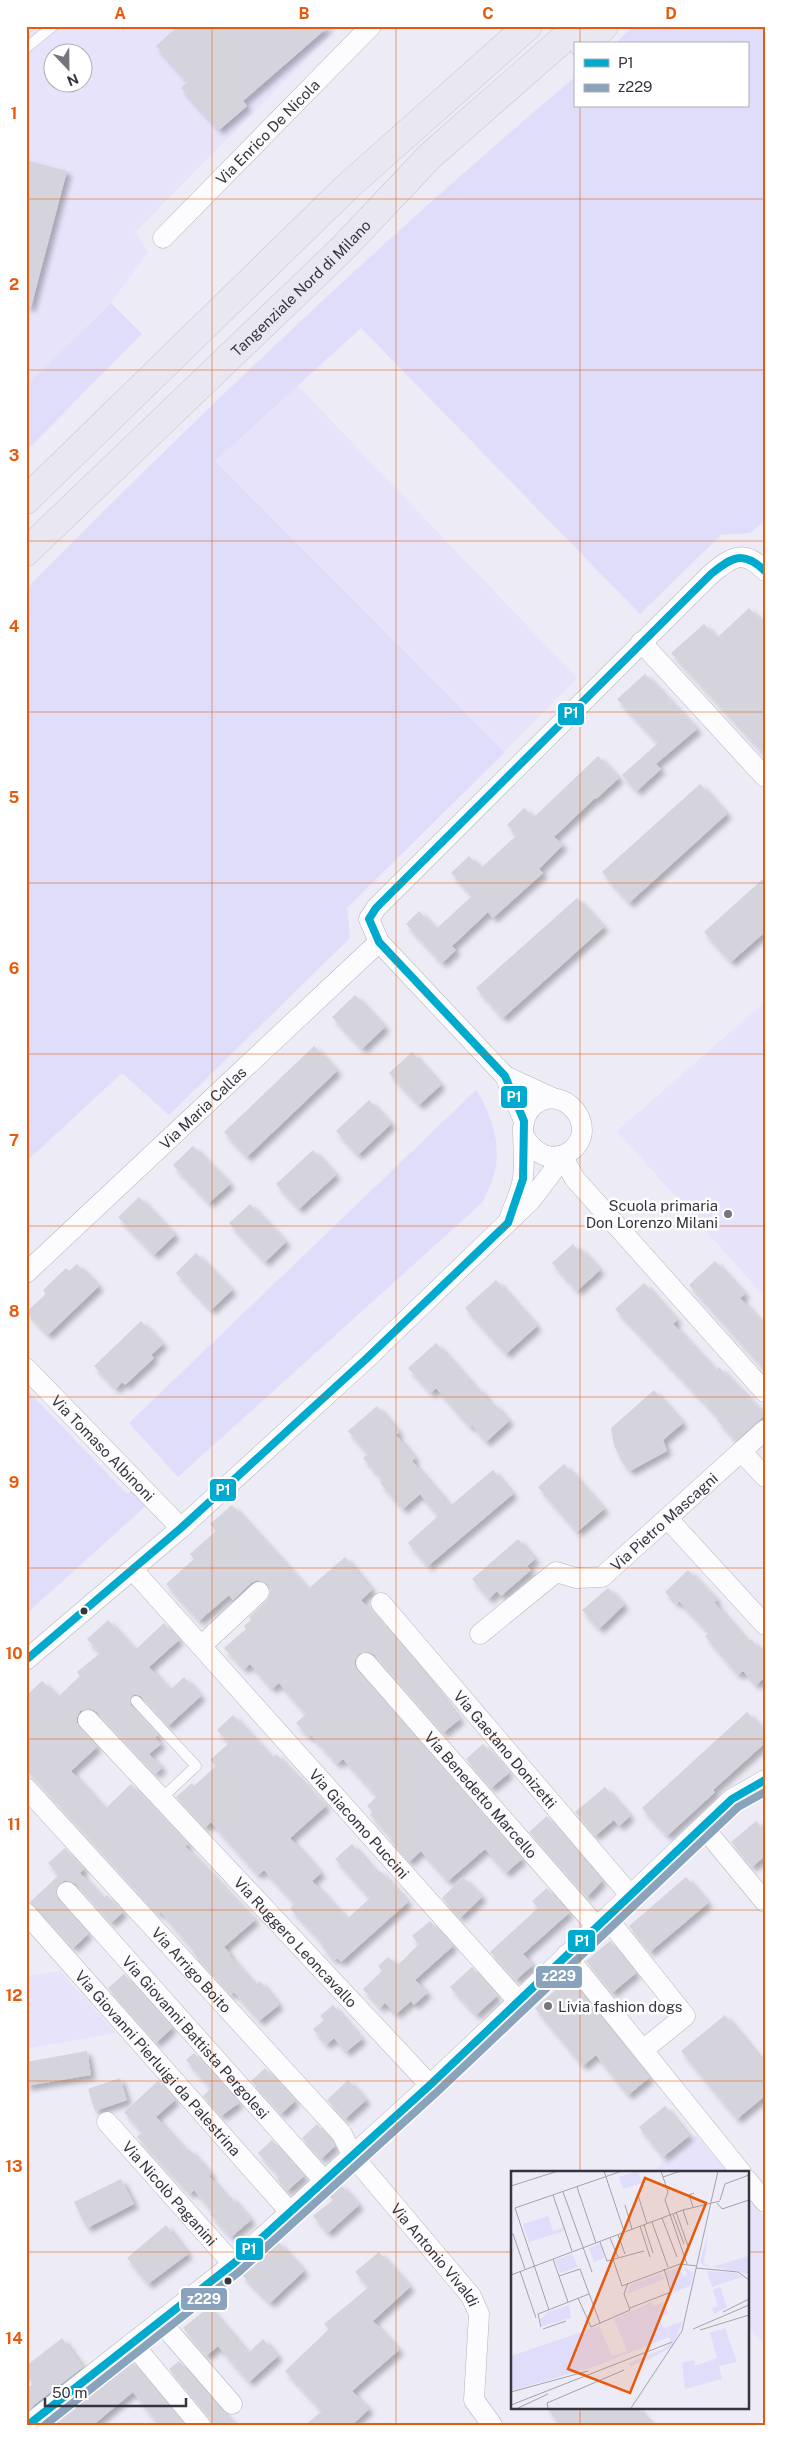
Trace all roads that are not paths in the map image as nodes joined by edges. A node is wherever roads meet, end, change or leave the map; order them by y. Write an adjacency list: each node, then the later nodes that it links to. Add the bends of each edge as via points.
1 (53, 26): 7 (lane)
2 (372, 26): 9 (street, Via Enrico De Nicola)
3 (528, 26): 11 (highway, via 347,188)
4 (578, 26): 10 (highway, Tangenziale Nord di Milano, via 430,156)
5 (604, 26): 6 (highway)
6 (585, 42)
7 (26, 48)
8 (574, 51): 10 (highway)
9 (163, 238)
10 (342, 249): 12 (highway, Tangenziale Nord di Milano)
11 (26, 500)
12 (26, 552)
13 (765, 571): 14 (street, via 752,559 743,556 732,558)
14 (641, 642): 15 (street); 16 (street, via 376,908 369,919)
15 (765, 777)
16 (379, 942): 17 (street); 22 (street, Via Maria Callas)
17 (505, 1076): 18 (street); 19 (street)
18 (553, 1098): 19 (street, via 540,1101 529,1109); 20 (street, via 575,1108 582,1130 572,1150)
19 (524, 1127): 20 (street, via 529,1146 539,1154); 21 (street, via 523,1179)
20 (560, 1156): 21 (street, via 531,1200); 24 (street, via 575,1179)
21 (508, 1223): 29 (street, via 366,1359)
22 (26, 1273)
23 (26, 1368): 29 (street, Via Tomaso Albinoni)
24 (765, 1392)
25 (765, 1430): 26 (street, Via Pietro Mascagni)
26 (741, 1451): 27 (street); 28 (street, Via Pietro Mascagni)
27 (765, 1477)
28 (668, 1519): 33 (street); 34 (street, Via Pietro Mascagni, via 602,1577 576,1578 556,1572)
29 (181, 1528): 30 (street)
30 (133, 1570): 35 (street, Via Giacomo Puccini); 36 (street)
31 (259, 1592): 35 (street)
32 (381, 1603): 45 (street, Via Gaetano Donizetti)
33 (765, 1625)
34 (480, 1634)
35 (201, 1646): 50 (street, Via Giacomo Puccini)
36 (26, 1660)
37 (366, 1663): 48 (street, Via Benedetto Marcello, via 590,1919)
38 (136, 1701): 42 (lane, via 196,1766)
39 (88, 1720): 42 (street, Via Ruggero Leoncavallo)
40 (765, 1780): 43 (street, via 732,1799)
41 (26, 1788): 54 (street, Via Arrigo Boito, via 335,2127)
42 (162, 1798): 52 (street, Via Ruggero Leoncavallo)
43 (704, 1828): 45 (street); 46 (street)
44 (67, 1892): 56 (street, Via Giovanni Battista Pergolesi)
45 (631, 1896): 48 (street)
46 (765, 1902)
47 (26, 1913): 59 (street, Via Giovanni Pierluigi da Palestrina)
48 (601, 1923): 49 (street); 51 (street, Via Benedetto Marcello, via 685,2016)
49 (566, 1955): 50 (street); 51 (street)
50 (515, 1997): 52 (street)
51 (643, 2050): 55 (street)
52 (430, 2085): 54 (street)
53 (107, 2122): 60 (street, Via Nicolò Paganini)
54 (350, 2151): 56 (street); 66 (street, Via Antonio Vivaldi, via 476,2304 479,2314 474,2400)
55 (740, 2171)
56 (325, 2179): 59 (street)
57 (748, 2181): 58 (street)
58 (765, 2202)
59 (290, 2212): 60 (street)
60 (233, 2264): 61 (street)
61 (160, 2321): 62 (street); 63 (street)
62 (132, 2343): 64 (street); 65 (street)
63 (232, 2404)
64 (28, 2425)
65 (200, 2425)
66 (492, 2425)

